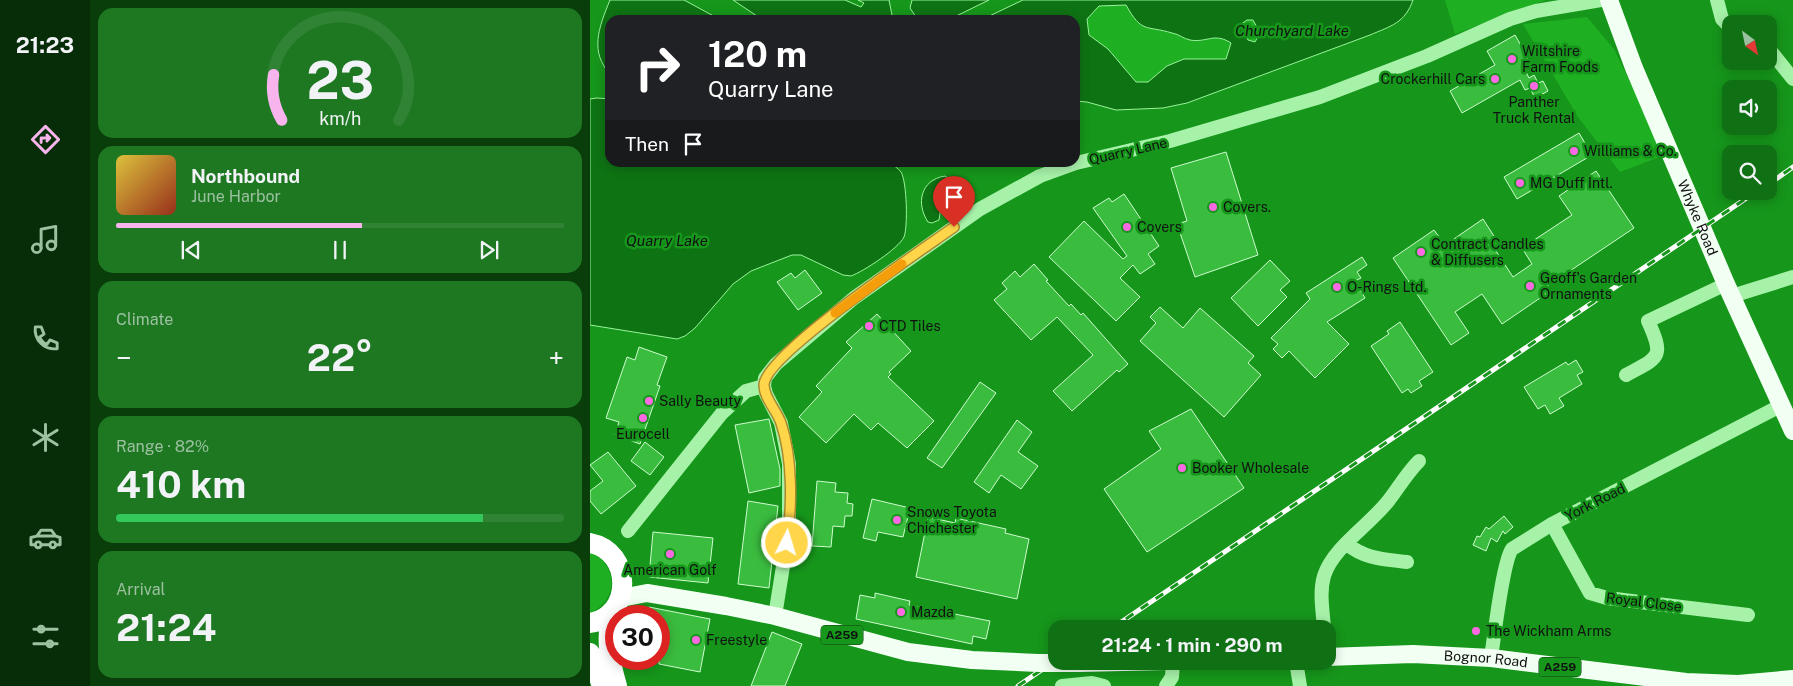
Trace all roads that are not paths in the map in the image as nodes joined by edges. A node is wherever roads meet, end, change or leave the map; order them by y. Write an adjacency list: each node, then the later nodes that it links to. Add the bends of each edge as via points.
1 (1601, 0): 7 (street, Quarry Lane, via 1536,11 1510,19 1427,56 1320,97 1170,142)
2 (1609, 0): 10 (main road, Whyke Road, via 1634,68)
3 (1717, 0): 4 (street)
4 (1722, 19)
5 (1778, 61): 6 (street)
6 (1793, 80)
7 (1080, 163)
8 (1068, 167): 12 (street, Quarry Lane, via 1024,184 980,209 854,298 776,364)
9 (1793, 277): 10 (street)
10 (1729, 290): 11 (street, via 1648,321 1659,346 1657,355); 13 (main road, Whyke Road)
11 (1626, 376)
12 (764, 386): 16 (street, via 746,391 722,413); 25 (street, via 781,423 789,464 789,529)
13 (1788, 416): 15 (street, York Road)
14 (1419, 460): 18 (street, via 1388,501)
15 (1552, 524): 23 (street, Royal Close, via 1590,593 1607,598); 30 (street, York Road, via 1509,553)
16 (628, 531)
17 (591, 543): 20 (highway, via 609,552)
18 (1347, 544): 19 (street, via 1368,557); 26 (street, via 1325,574 1321,592)
19 (1407, 562)
20 (619, 566): 21 (main road); 22 (highway, via 623,587)
21 (647, 593): 22 (main road, A259); 25 (main road, A259)
22 (616, 605)
23 (1748, 615)
24 (605, 616): 27 (highway)
25 (775, 616): 31 (main road, A259, bridge, via 908,652 972,660)
26 (1323, 620)
27 (590, 623)
28 (590, 653): 36 (highway)
29 (1336, 657): 30 (main road, Bognor Road / A259, via 1414,654)
30 (1491, 658): 35 (main road, Bognor Road / A259, via 1686,682 1738,684)
31 (1048, 663)
32 (613, 670): 37 (highway)
33 (1172, 670): 40 (street)
34 (1297, 670): 41 (street)
35 (1793, 679)
36 (602, 686)
37 (617, 686)
38 (1062, 686): 39 (street, via 1092,683)
39 (1104, 686)
40 (1166, 686)
41 (1300, 686)

